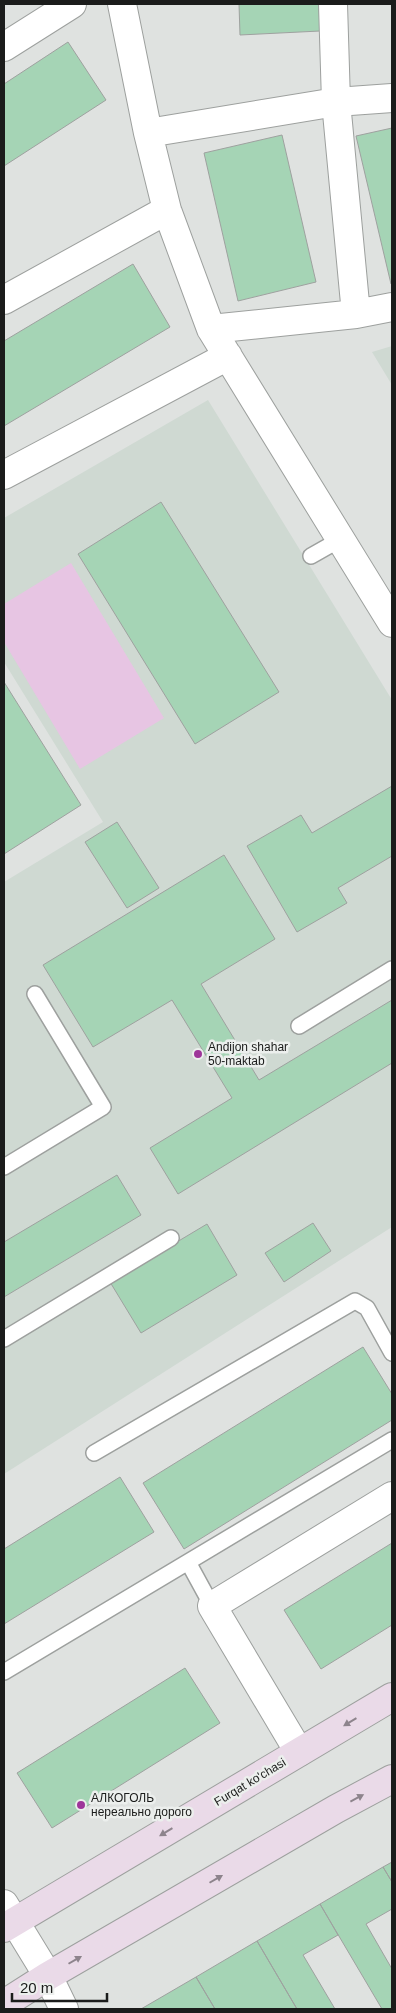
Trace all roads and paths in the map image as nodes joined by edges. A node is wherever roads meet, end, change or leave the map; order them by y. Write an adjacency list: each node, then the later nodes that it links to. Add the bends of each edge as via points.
1 (72, 4): 4 (street)
2 (122, 4): 7 (street)
3 (333, 4): 6 (street)
4 (4, 47)
5 (392, 98): 6 (street)
6 (336, 102): 7 (street); 11 (street)
7 (148, 133): 8 (street)
8 (167, 210): 9 (street); 12 (street)
9 (4, 300)
10 (392, 307): 11 (street)
11 (356, 314): 12 (street)
12 (211, 329): 13 (street)
13 (228, 356): 14 (street); 15 (street)
14 (4, 475)
15 (340, 538): 16 (lane); 17 (street)
16 (311, 556)
17 (392, 622)
18 (392, 969): 20 (lane)
19 (35, 994): 21 (lane, via 104,1107)
20 (299, 1026)
21 (4, 1167)
22 (171, 1238): 23 (lane)
23 (4, 1339)
24 (392, 1353): 26 (lane, via 367,1308 355,1301)
25 (392, 1440): 28 (lane)
26 (94, 1453)
27 (392, 1496): 29 (street)
28 (188, 1562): 29 (lane); 30 (lane)
29 (212, 1606): 32 (street)
30 (4, 1672)
31 (392, 1697): 32 (main road, Furqat ko'chasi, one-way to 32)
32 (299, 1752): 34 (main road, Furqat ko'chasi, one-way to 34)
33 (392, 1779): 35 (main road, one-way to 33)
34 (7, 1918): 35 (street)
35 (48, 1976): 36 (main road); 37 (street)
36 (4, 2004)
37 (64, 2009)

